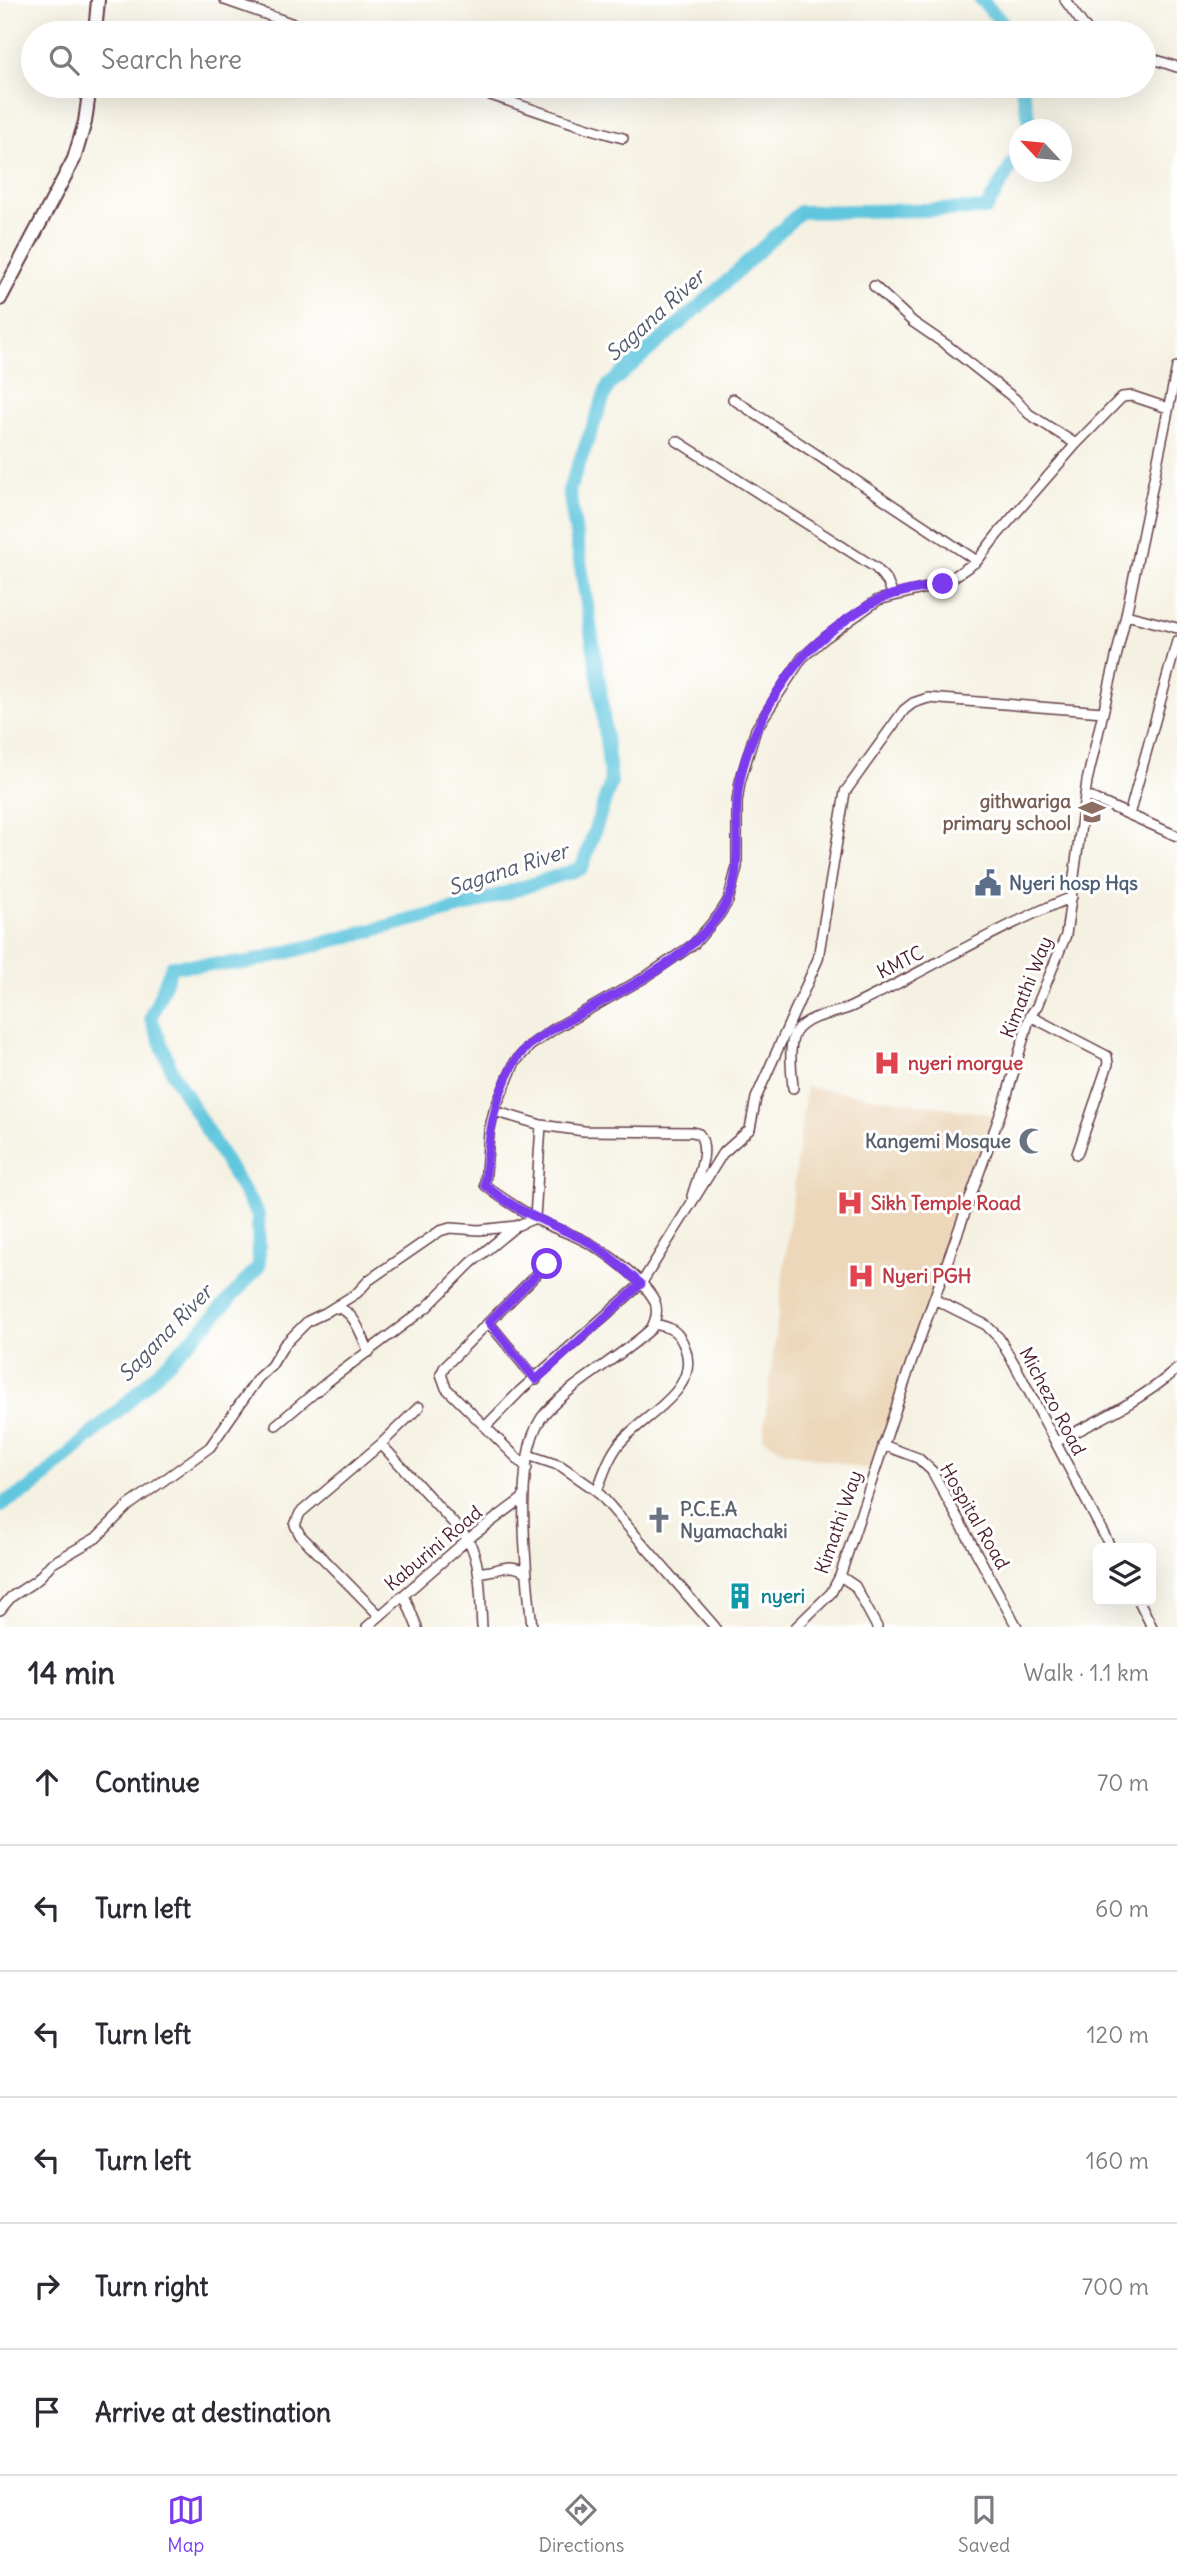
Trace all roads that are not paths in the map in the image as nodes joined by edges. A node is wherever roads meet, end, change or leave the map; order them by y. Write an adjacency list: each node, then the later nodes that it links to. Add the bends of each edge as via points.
1 (98, 0): 4 (main road)
2 (225, 0): 5 (street)
3 (1065, 0): 6 (street)
4 (96, 21)
5 (285, 21)
6 (1080, 21)
7 (1156, 60): 8 (street)
8 (1177, 67)
9 (88, 98): 13 (main road, via 74,159)
10 (503, 98): 11 (street, via 584,129)
11 (623, 138)
12 (874, 286): 18 (street, via 1029,414)
13 (0, 299)
14 (1177, 367): 16 (street, Kimathi Way)
15 (733, 399): 19 (street)
16 (1168, 408): 18 (street, via 1122,397); 21 (street, Kimathi Way)
17 (677, 441): 20 (street, via 876,568)
18 (1076, 444): 19 (street)
19 (977, 561): 20 (street, via 943,584)
20 (893, 595): 31 (street, via 878,600 813,648 793,670 756,729 737,802 737,867 728,901 719,915 694,944 645,978 531,1045 515,1062)
21 (1126, 615): 22 (street); 24 (street, Kimathi Way)
22 (1177, 628)
23 (1177, 641): 26 (street)
24 (1103, 712): 25 (street, Kimathi Way); 34 (street, via 928,698 904,710 845,792 818,960 755,1098 750,1129 722,1154)
25 (1085, 795): 26 (street); 28 (street, Kimathi Way)
26 (1129, 815): 27 (street)
27 (1177, 836)
28 (1072, 897): 29 (street, Kimathi Way, via 1066,935); 30 (street, KMTC, via 847,1009 806,1021 794,1033)
29 (1030, 1016): 33 (street, via 1107,1056); 39 (street, Kimathi Way)
30 (793, 1088)
31 (494, 1111): 32 (street); 35 (street, via 485,1185)
32 (541, 1125): 34 (street, via 584,1131 698,1134 703,1156); 35 (street)
33 (1077, 1154)
34 (688, 1208): 38 (street)
35 (535, 1218): 36 (street); 38 (street, via 586,1241)
36 (516, 1226): 40 (street, via 440,1231); 43 (street, via 427,1307)
37 (547, 1264): 41 (street)
38 (641, 1284): 42 (street, via 654,1300); 45 (street)
39 (934, 1299): 49 (street, Michezo Road, via 993,1331); 51 (street, Kimathi Way)
40 (333, 1308): 43 (street, via 348,1311); 63 (street, via 308,1321 284,1345 210,1447 128,1506 96,1538 51,1564)
41 (489, 1322): 45 (street); 48 (street, via 441,1374 446,1388)
42 (654, 1324): 52 (street, via 543,1415); 54 (street, via 678,1332 687,1352 688,1373 671,1397 617,1446)
43 (369, 1352): 47 (street)
44 (1177, 1369): 49 (street, via 1158,1385)
45 (536, 1380): 48 (street)
46 (419, 1407): 50 (street)
47 (276, 1425)
48 (486, 1426): 53 (street)
49 (1056, 1442): 57 (street, Michezo Road)
50 (381, 1444): 56 (street); 64 (street, via 300,1513 295,1525)
51 (883, 1445): 60 (street, Kimathi Way); 72 (street, Hospital Road, via 911,1454 932,1471)
52 (528, 1455): 53 (street); 54 (street, via 561,1466)
53 (527, 1468): 55 (street)
54 (597, 1491): 69 (street)
55 (523, 1497): 56 (street, Kaburini Road); 59 (street)
56 (468, 1539): 58 (street); 61 (street, Kaburini Road)
57 (1108, 1543)
58 (478, 1572): 59 (street, via 509,1565); 67 (street)
59 (526, 1572): 68 (street)
60 (840, 1576): 70 (street, Kimathi Way, via 831,1593); 71 (street, via 855,1586)
61 (404, 1595): 64 (street, Kaburini Road); 66 (street)
62 (1142, 1606): 73 (street)
63 (0, 1611)
64 (380, 1616): 65 (street, Kaburini Road)
65 (368, 1627)
66 (417, 1627)
67 (482, 1627)
68 (532, 1627)
69 (715, 1627)
70 (796, 1627)
71 (877, 1627)
72 (1017, 1627)
73 (1152, 1627)

